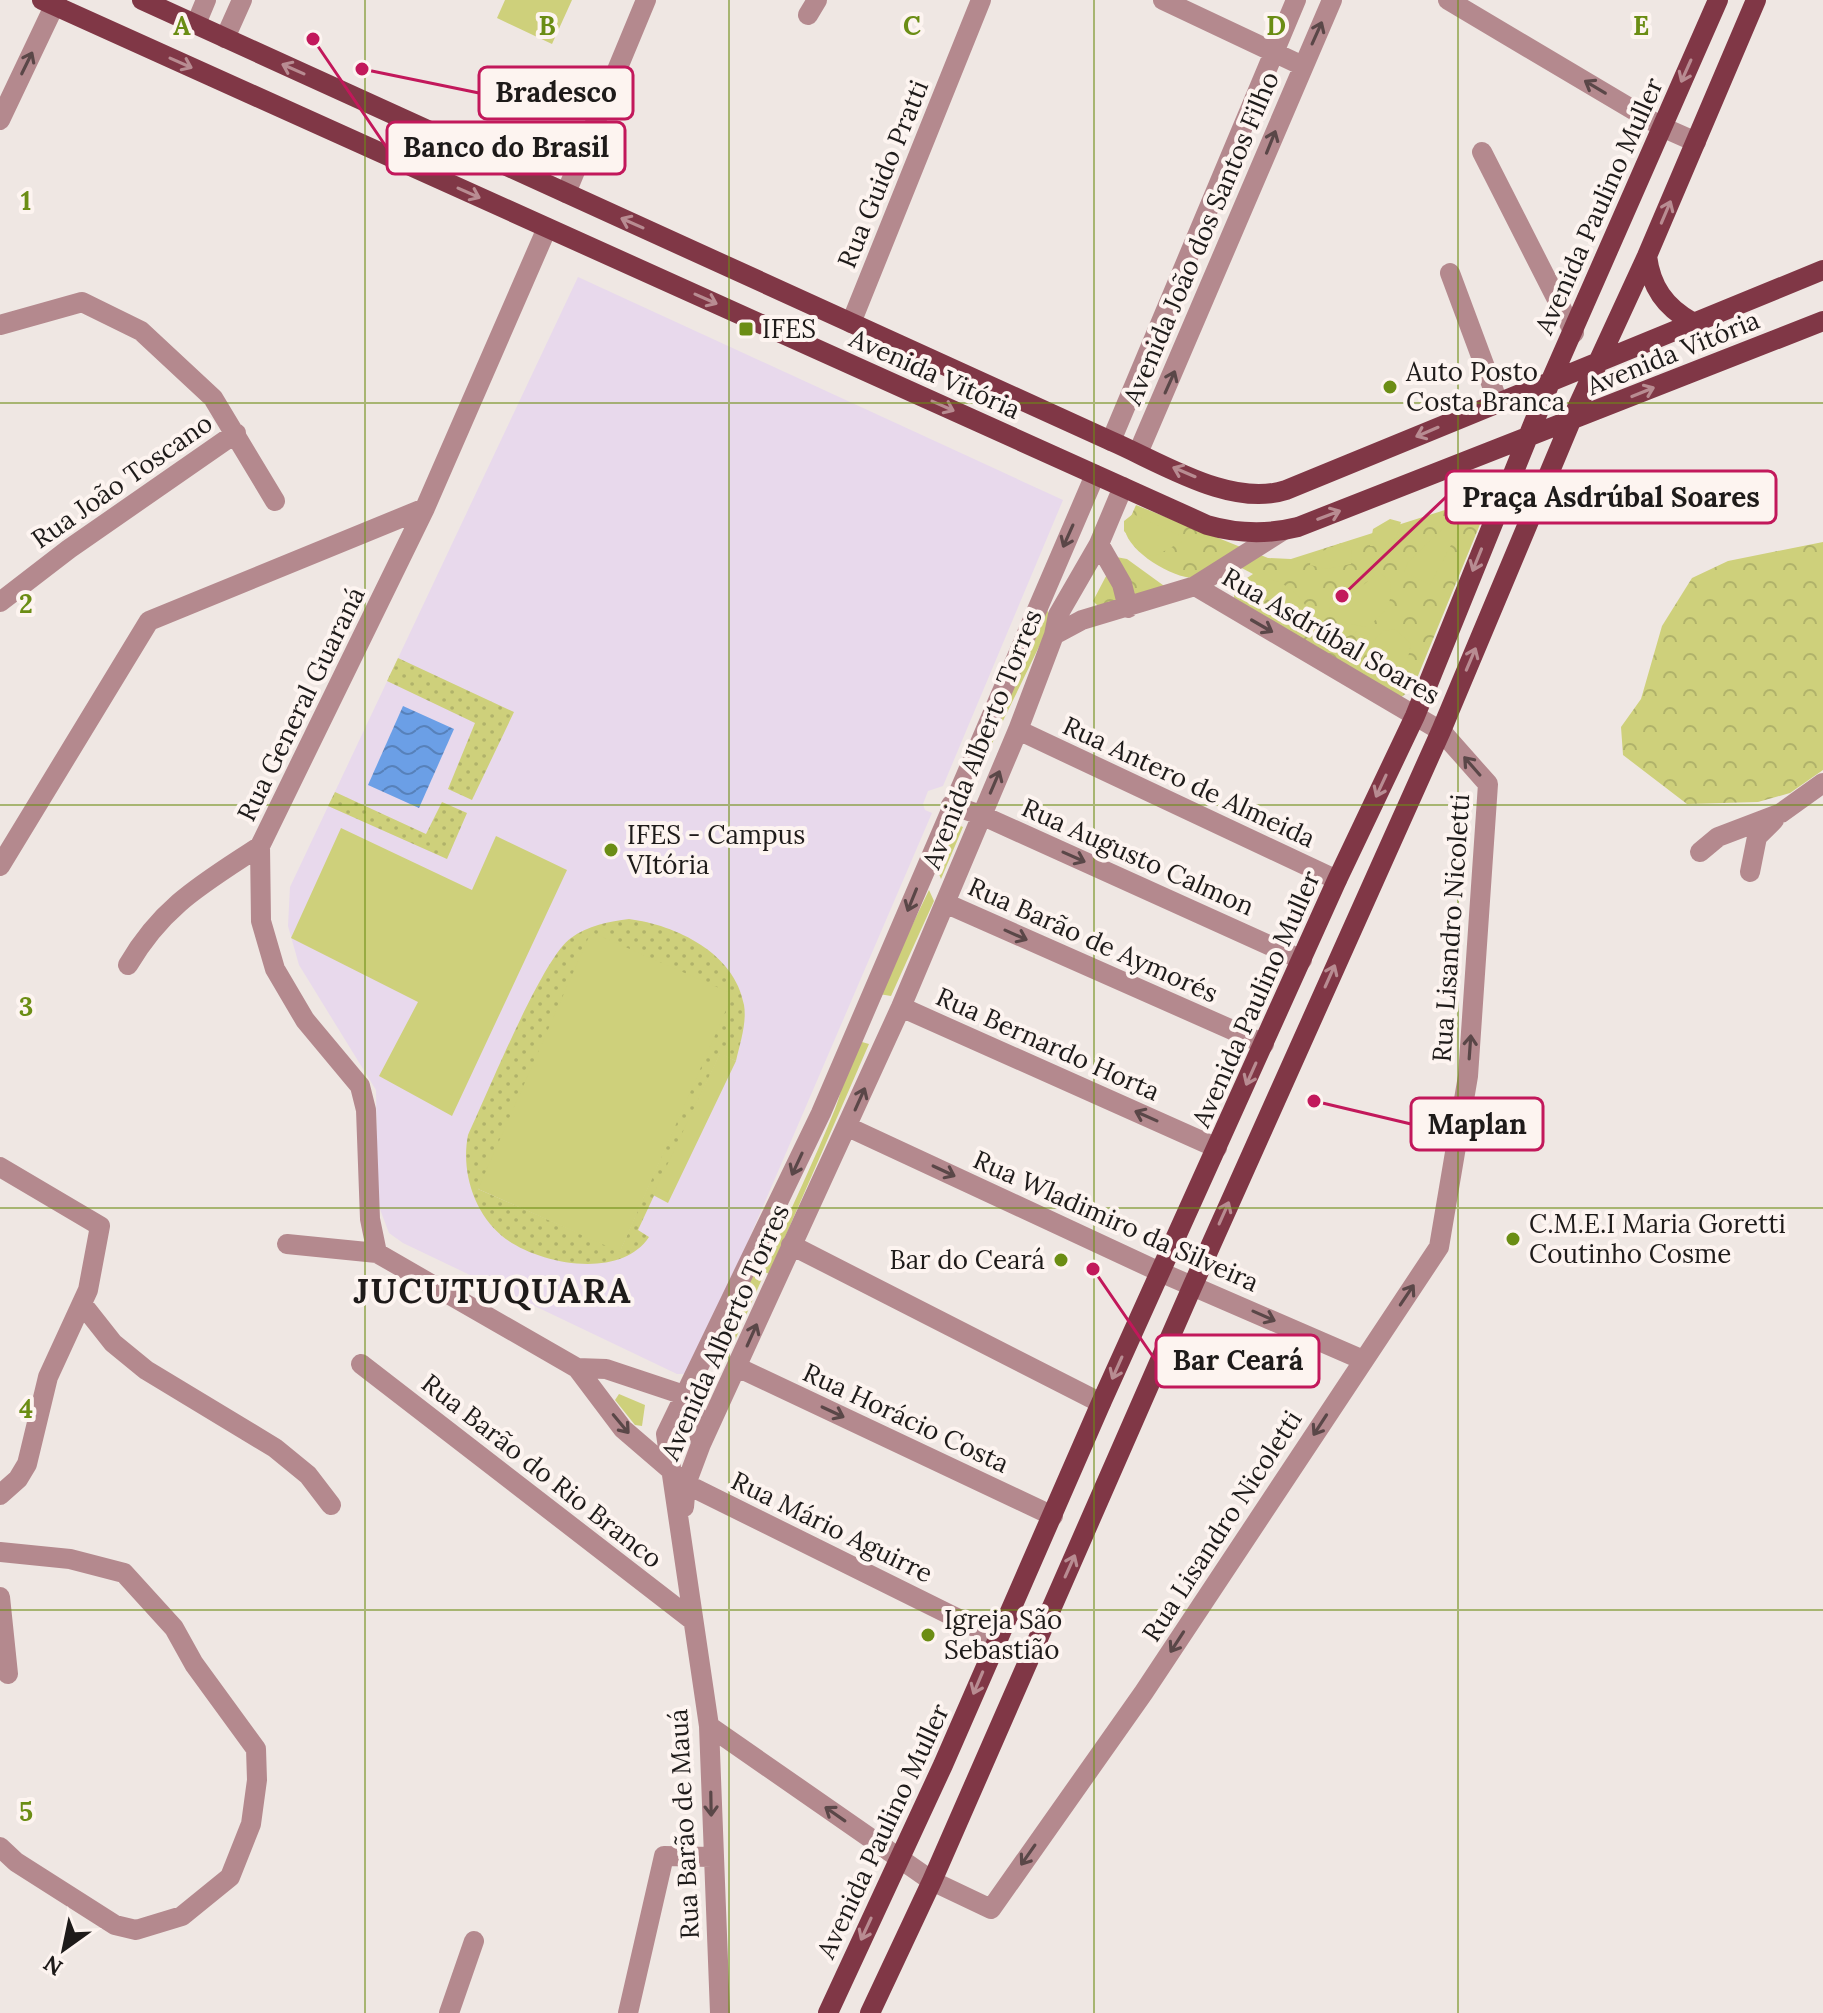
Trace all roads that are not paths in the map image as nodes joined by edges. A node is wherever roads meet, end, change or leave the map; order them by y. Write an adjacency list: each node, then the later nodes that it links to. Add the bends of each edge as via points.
1 (142, 0): 13 (main road, Avenida Vitória)
2 (206, 0): 13 (street)
3 (242, 0): 14 (street)
4 (646, 0): 21 (street)
5 (981, 0): 28 (street, Rua Guido Pratti)
6 (1163, 0): 15 (street)
7 (1296, 0): 15 (street, Avenida João dos Santos Filho)
8 (1332, 0): 16 (street, Avenida João dos Santos Filho, one-way to 8)
9 (1448, 0): 18 (street, one-way to 9)
10 (1718, 0): 18 (main road, Avenida Paulino Muller, one-way to 18)
11 (1756, 0): 19 (main road)
12 (51, 2): 17 (street, one-way to 12); 22 (main road, Avenida Vitória, one-way to 22)
13 (196, 24): 14 (main road, Avenida Vitória)
14 (225, 38): 21 (main road, Avenida Vitória, one-way to 14)
15 (1273, 53): 16 (street); 37 (street, Avenida João dos Santos Filho)
16 (1303, 66): 38 (street, Avenida João dos Santos Filho, one-way to 16)
17 (0, 120)
18 (1662, 127): 19 (street); 30 (main road, Avenida Paulino Muller)
19 (1696, 142): 23 (main road, one-way to 19)
20 (1482, 152): 30 (street)
21 (566, 193): 28 (main road, Avenida Vitória, one-way to 21)
22 (547, 228): 39 (main road, Avenida Vitória, one-way to 39); 42 (street, Rua General Guaraná)
23 (1647, 256): 27 (main road, via 1660,296); 31 (main road)
24 (1823, 270): 27 (main road, Avenida Vitória)
25 (1450, 273): 33 (street)
26 (1823, 321): 34 (main road, Avenida Vitória, one-way to 26)
27 (1692, 322): 31 (main road, Avenida Vitória)
28 (851, 323): 37 (main road, Avenida Vitória)
29 (0, 325): 35 (street, via 82,302 117,317 141,331 213,398)
30 (1574, 333): 32 (main road, Avenida Paulino Muller)
31 (1599, 359): 32 (main road, Avenida Vitória); 34 (main road)
32 (1551, 380): 33 (main road, Avenida Vitória); 36 (main road, Avenida Paulino Muller)
33 (1498, 402): 38 (main road, Avenida Vitória, one-way to 38, via 1271,495 1240,495)
34 (1571, 421): 36 (main road, Avenida Vitória); 52 (main road, one-way to 34)
35 (236, 433): 41 (street); 47 (street, Rua João Toscano)
36 (1528, 436): 43 (main road, Avenida Vitória, one-way to 36); 50 (main road, Avenida Paulino Muller, one-way to 50)
37 (1111, 441): 38 (main road, Avenida Vitória); 39 (main road)
38 (1138, 453): 40 (main road)
39 (1095, 475): 40 (main road, Avenida Vitória); 46 (street, Avenida Alberto Torres, one-way to 46)
40 (1123, 487): 43 (main road, Avenida Vitória, via 1226,531); 44 (street, Avenida Alberto Torres)
41 (275, 501)
42 (425, 508): 57 (street, Rua General Guaraná); 59 (street, via 149,621)
43 (1282, 531): 45 (street)
44 (1099, 544): 48 (street, via 1122,584); 49 (street, Avenida Alberto Torres)
45 (1195, 586): 48 (street); 50 (street, Rua Asdrúbal Soares, one-way to 50)
46 (1041, 597): 49 (street); 54 (street, Avenida Alberto Torres)
47 (0, 602)
48 (1128, 608): 49 (street)
49 (1056, 625): 51 (street, Avenida Alberto Torres)
50 (1415, 716): 52 (street, Rua Asdrúbal Soares); 61 (main road, Avenida Paulino Muller, one-way to 61)
51 (1018, 730): 56 (street, Avenida Alberto Torres, one-way to 51); 61 (street, Rua Antero de Almeida)
52 (1441, 731): 74 (main road, one-way to 52); 76 (street, Rua Lisandro Nicoletti, one-way to 52, via 1439,1247 1468,1076 1488,784)
53 (1823, 783): 55 (street)
54 (951, 805): 56 (street, Rua Augusto Calmon); 80 (street, Avenida Alberto Torres, one-way to 80, via 821,1113)
55 (1781, 813): 58 (street, via 1718,837); 60 (street, via 1757,837)
56 (981, 815): 62 (street, Avenida Alberto Torres); 63 (street, Rua Augusto Calmon, one-way to 63)
57 (260, 846): 64 (street, via 180,900 147,931); 72 (street, Rua General Guaraná, via 261,921 275,969 305,1020 360,1086)
58 (1700, 852)
59 (0, 866)
60 (1750, 872)
61 (1337, 880): 63 (main road, Avenida Paulino Muller)
62 (945, 903): 65 (street, Avenida Alberto Torres); 66 (street, Rua Barão de Aymorés, one-way to 66)
63 (1302, 960): 66 (main road, Avenida Paulino Muller)
64 (128, 965)
65 (901, 1007): 67 (street, Avenida Alberto Torres, one-way to 65); 68 (street, Rua Bernardo Horta, one-way to 65)
66 (1264, 1044): 68 (main road, Avenida Paulino Muller, one-way to 68)
67 (848, 1127): 71 (street, Avenida Alberto Torres); 73 (street, Rua Wladimiro da Silveira, one-way to 73)
68 (1217, 1148): 73 (main road, Avenida Paulino Muller)
69 (0, 1167): 75 (street, via 100,1226)
70 (287, 1244): 72 (street)
71 (791, 1245): 78 (street, Avenida Alberto Torres, one-way to 71); 81 (street)
72 (377, 1253): 79 (street)
73 (1160, 1272): 74 (street, Rua Wladimiro da Silveira); 81 (main road, Avenida Paulino Muller, one-way to 81)
74 (1193, 1285): 76 (street, Rua Wladimiro da Silveira, one-way to 76); 97 (main road, one-way to 74)
75 (83, 1305): 84 (street, via 48,1377 27,1464); 85 (street, via 113,1343 146,1370 275,1448 308,1475)
76 (1363, 1360): 97 (street, Rua Lisandro Nicoletti, one-way to 97, via 1144,1692 991,1909)
77 (361, 1364): 90 (street, Rua Barão do Rio Branco)
78 (737, 1367): 82 (street, Avenida Alberto Torres); 86 (street, Rua Horácio Costa, one-way to 86)
79 (577, 1368): 80 (street, via 606,1369); 83 (street, Rua Mário Aguirre, one-way to 83, via 623,1429)
80 (687, 1396): 82 (street, via 693,1399); 83 (street, Avenida Alberto Torres, via 666,1434)
81 (1101, 1403): 86 (main road, Avenida Paulino Muller)
82 (701, 1444): 83 (street, Avenida Alberto Torres)
83 (680, 1478): 87 (street, Avenida Alberto Torres); 91 (street, Rua Mário Aguirre)
84 (0, 1495)
85 (331, 1505)
86 (1053, 1516): 91 (main road, Avenida Paulino Muller)
87 (680, 1539): 90 (street, Rua Barão de Mauá)
88 (0, 1552): 94 (street, via 70,1559 124,1573 174,1628 256,1749 257,1780 251,1824 230,1877 182,1916 136,1930 115,1925)
89 (0, 1597): 92 (street)
90 (691, 1619): 93 (street, Rua Barão de Mauá)
91 (997, 1638): 96 (main road, Avenida Paulino Muller, one-way to 96)
92 (8, 1674)
93 (709, 1726): 95 (street, Rua Barão de Mauá, one-way to 95); 96 (street, Rua Lisandro Nicoletti, one-way to 93)
94 (0, 1847)
95 (712, 1857): 100 (street, via 664,1856); 101 (street, Rua Barão de Mauá)
96 (898, 1859): 97 (street, Rua Lisandro Nicoletti); 102 (main road, Avenida Paulino Muller, one-way to 102)
97 (932, 1881): 103 (main road)
98 (474, 1941): 99 (street)
99 (449, 2013)
100 (628, 2013)
101 (720, 2013)
102 (828, 2013)
103 (870, 2013)

